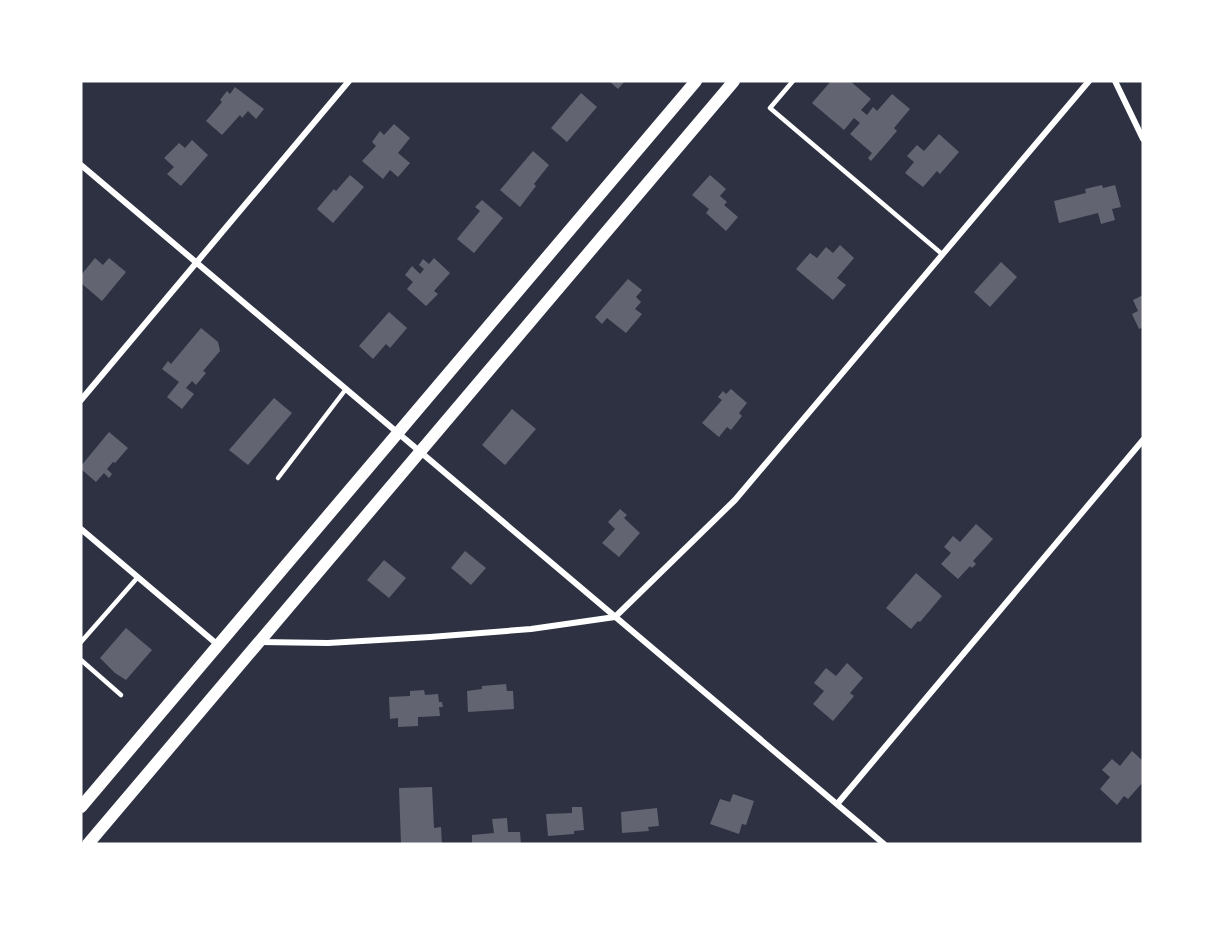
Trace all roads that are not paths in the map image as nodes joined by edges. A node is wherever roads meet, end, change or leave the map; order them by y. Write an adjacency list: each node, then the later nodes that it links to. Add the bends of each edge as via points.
1 (350, 81): 10 (street)
2 (696, 81): 13 (main road)
3 (734, 81): 15 (main road)
4 (793, 81): 9 (lane, via 770,108)
5 (1089, 81): 9 (street)
6 (1115, 81): 7 (street)
7 (1143, 139)
8 (81, 165): 10 (street)
9 (942, 254): 19 (street, via 735,500)
10 (197, 263): 11 (street); 12 (street)
11 (346, 389): 13 (street); 16 (lane)
12 (81, 400)
13 (397, 432): 15 (street); 22 (main road)
14 (1143, 440): 25 (street)
15 (420, 452): 19 (street); 21 (main road)
16 (278, 478)
17 (81, 529): 18 (street)
18 (138, 577): 20 (lane); 22 (street)
19 (615, 617): 21 (street, via 430,637); 25 (street)
20 (81, 642)
21 (260, 642): 27 (main road)
22 (219, 645): 26 (main road)
23 (81, 660): 24 (lane)
24 (121, 695)
25 (838, 803): 28 (street)
26 (81, 807)
27 (88, 844)
28 (884, 844)

